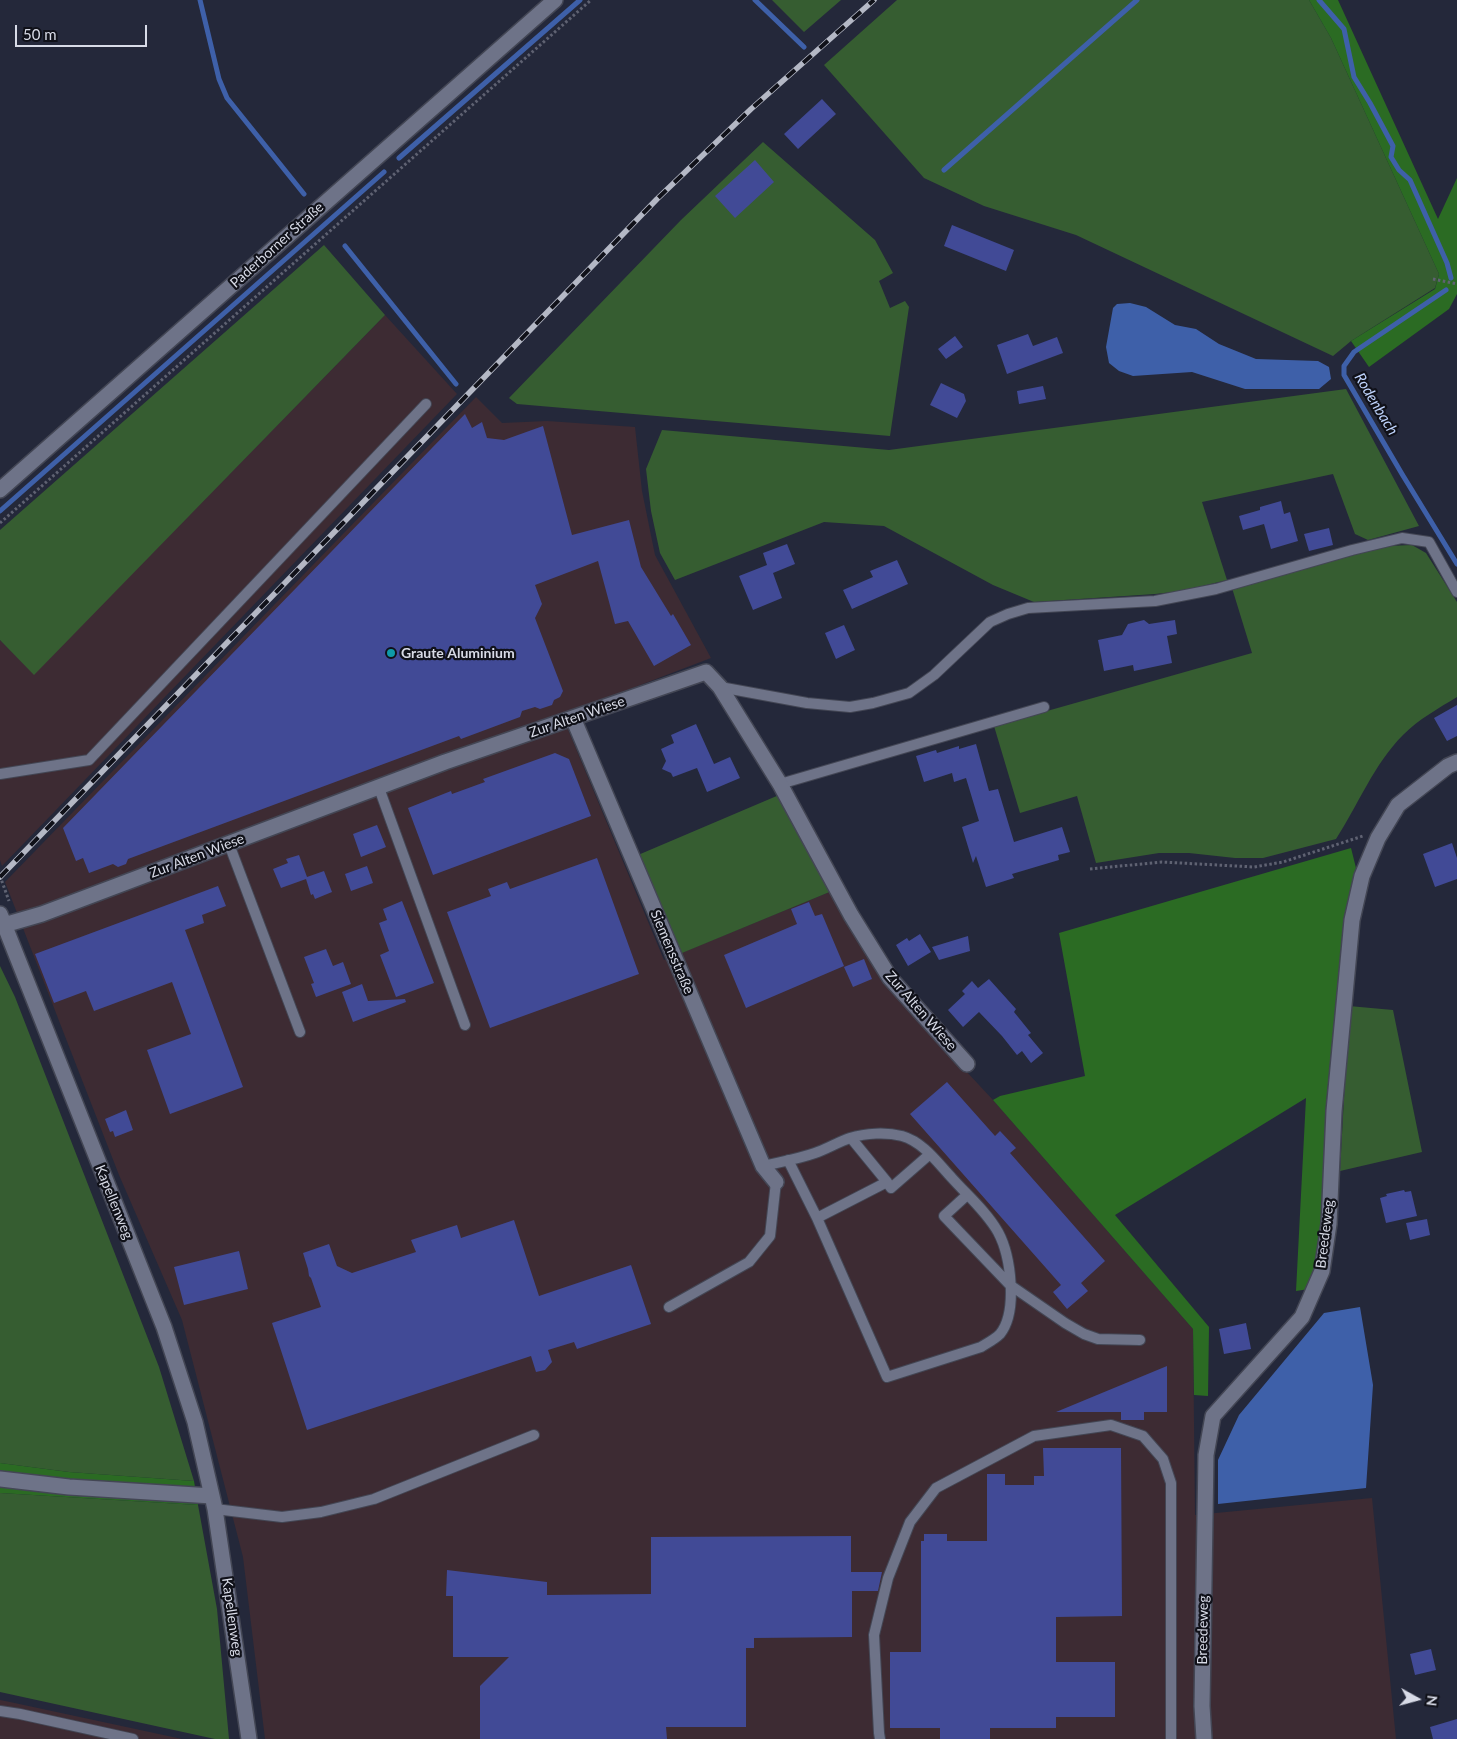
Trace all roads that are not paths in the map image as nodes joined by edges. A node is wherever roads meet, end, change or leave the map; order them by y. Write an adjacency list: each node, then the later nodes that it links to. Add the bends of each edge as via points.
1 (555, 0): 3 (street, Paderborner Straße)
2 (426, 404): 9 (lane, via 88,760)
3 (0, 490)
4 (1457, 592): 5 (lane, via 1429,542 1402,538 1216,589 1155,601 1028,608 1008,614 990,622 934,675 909,693 873,703 850,707 807,703)
5 (720, 687): 7 (street, Zur Alten Wiese, via 706,672); 10 (street, Zur Alten Wiese)
6 (1044, 707): 10 (lane)
7 (573, 718): 11 (street, Zur Alten Wiese); 20 (street, Siemensstraße)
8 (1457, 762): 36 (street, Breedeweg, via 1398,805 1378,838 1362,876 1352,920 1334,1111 1329,1224 1322,1271 1302,1317 1213,1416 1206,1454)
9 (0, 774)
10 (780, 784): 16 (street, Zur Alten Wiese, via 851,915 890,978)
11 (379, 788): 12 (street, Zur Alten Wiese); 14 (lane)
12 (229, 844): 13 (street, Zur Alten Wiese, via 42,914); 15 (lane)
13 (2, 920): 30 (street, Kapellenweg, via 164,1327 195,1422)
14 (465, 1025)
15 (300, 1032)
16 (968, 1064)
17 (851, 1138): 18 (lane, via 882,1134 901,1136); 19 (lane); 22 (lane)
18 (930, 1154): 22 (lane, via 891,1188); 23 (lane)
19 (788, 1160): 20 (lane); 24 (lane)
20 (763, 1166): 21 (street, Siemensstraße)
21 (776, 1182): 26 (lane, via 770,1236 749,1262)
22 (887, 1182): 24 (lane)
23 (967, 1194): 25 (lane, via 998,1232 1006,1251); 25 (lane, via 944,1216)
24 (817, 1218): 25 (lane, via 887,1377 980,1347 994,1339 1007,1321)
25 (1010, 1285): 27 (lane, via 1088,1336 1105,1340)
26 (669, 1307)
27 (1140, 1340)
28 (534, 1435): 30 (lane, via 374,1499 321,1512 282,1517)
29 (0, 1479): 30 (street)
30 (213, 1502): 33 (street, Kapellenweg)
31 (0, 1711): 32 (lane)
32 (132, 1739)
33 (249, 1739)
34 (880, 1739): 35 (lane, via 874,1635 888,1578 910,1522 936,1488 1034,1436 1111,1425 1143,1436 1163,1459 1171,1483)
35 (1170, 1739)
36 (1204, 1739)

